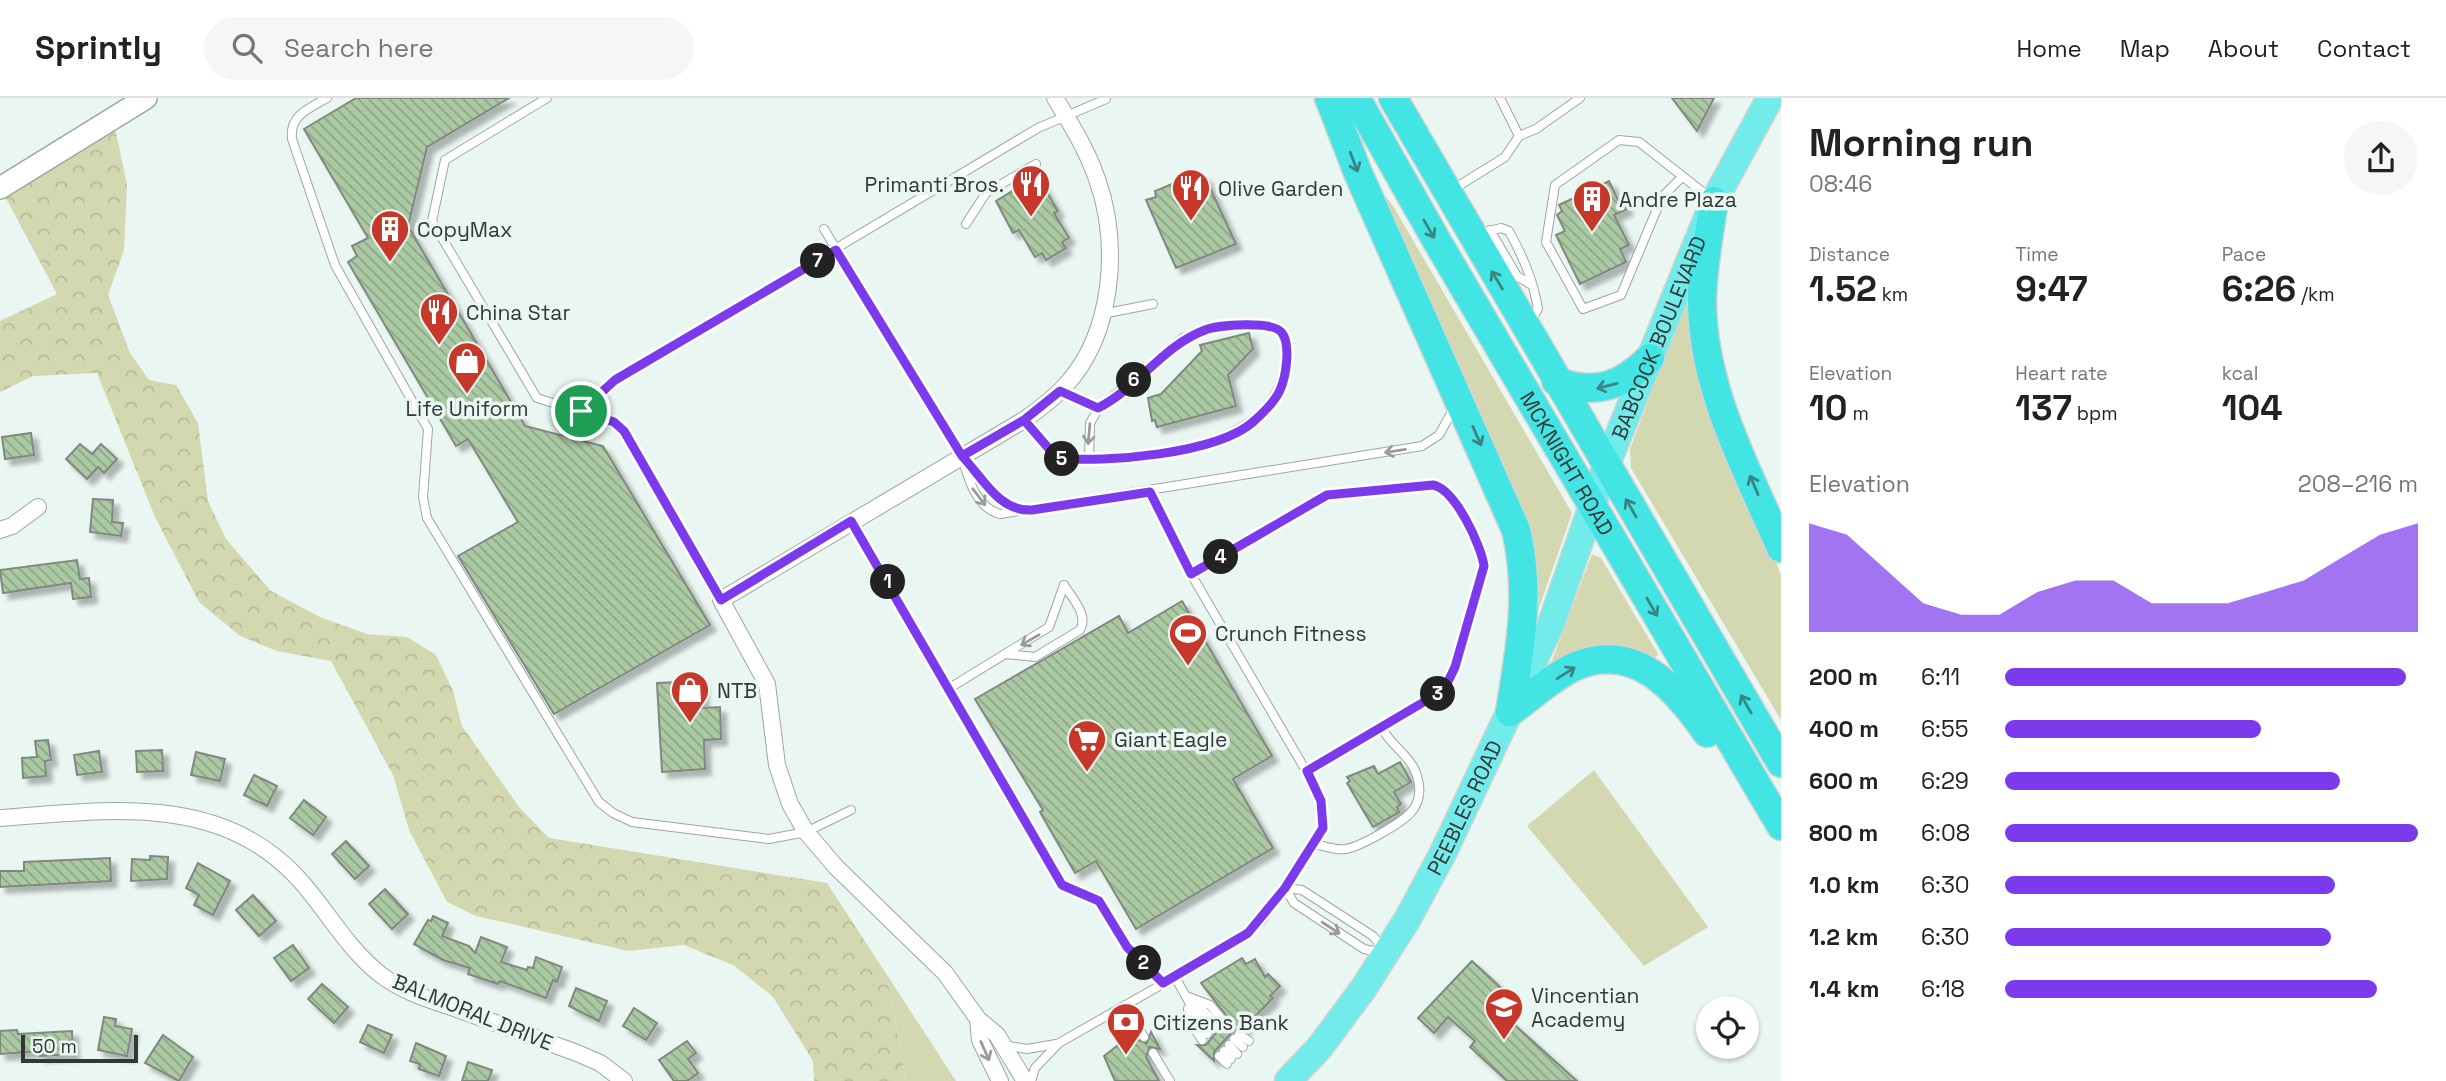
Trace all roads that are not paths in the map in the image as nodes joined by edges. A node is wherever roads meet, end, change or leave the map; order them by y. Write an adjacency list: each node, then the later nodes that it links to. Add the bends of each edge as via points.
1 (146, 98): 16 (street)
2 (327, 98): 55 (lane, via 298,116 292,139 335,265 424,418 429,440 423,497 428,518 589,786 605,808 632,822 769,839)
3 (547, 98): 32 (lane, via 445,160 432,221 537,398)
4 (1055, 98): 12 (street)
5 (1329, 98): 30 (highway, one-way to 30)
6 (1356, 98): 38 (highway, MCKNIGHT ROAD, one-way to 38)
7 (1393, 98): 17 (highway, MCKNIGHT ROAD)
8 (1500, 98): 13 (lane)
9 (1580, 98): 13 (lane)
10 (1770, 98): 18 (main road, BABCOCK BOULEVARD)
11 (1106, 99): 12 (lane)
12 (1066, 116): 22 (lane, via 1038,128); 25 (street, via 1091,164 1106,213 1109,265)
13 (1519, 136): 17 (lane, via 1505,157)
14 (1036, 164): 19 (lane, via 986,193)
15 (1682, 177): 15 (lane, via 1639,142 1619,140 1555,185 1546,242 1583,309 1621,295 1662,197); 18 (lane)
16 (0, 188)
17 (1446, 193): 21 (highway, MCKNIGHT ROAD)
18 (1714, 201): 27 (main road, BABCOCK BOULEVARD); 43 (highway, one-way to 18, via 1721,407 1706,348 1702,284)
19 (966, 224)
20 (824, 229): 22 (lane)
21 (1480, 233): 23 (lane, via 1517,276); 23 (lane, via 1509,231 1530,270); 26 (highway, MCKNIGHT ROAD, one-way to 21)
22 (836, 250): 32 (lane, via 615,380); 34 (lane)
23 (1530, 284): 26 (lane, via 1538,309)
24 (1153, 304): 25 (lane)
25 (1102, 314): 29 (street, via 1084,361)
26 (1527, 330): 28 (highway, MCKNIGHT ROAD)
27 (1650, 358): 28 (highway, one-way to 28, via 1625,380 1604,388 1581,389); 36 (main road, BABCOCK BOULEVARD)
28 (1556, 381): 36 (highway, MCKNIGHT ROAD)
29 (1060, 391): 31 (lane); 33 (street)
30 (1458, 395): 37 (lane, one-way to 37, via 1446,426 1422,446); 48 (highway, one-way to 48, via 1511,513 1523,563 1523,630)
31 (1098, 408): 35 (lane, one-way to 35, via 1090,423); 35 (lane, via 1183,338 1209,328 1272,327 1282,333 1286,343 1281,390 1252,423 1234,435 1129,459)
32 (581, 411): 45 (lane, via 614,422 624,431)
33 (1024, 420): 34 (street); 35 (lane, via 1057,458)
34 (962, 456): 40 (lane, via 1000,500); 40 (lane, one-way to 40, via 969,482 986,506 1000,514); 41 (street)
35 (1089, 461)
36 (1606, 466): 38 (main road, BABCOCK BOULEVARD); 50 (highway, MCKNIGHT ROAD, one-way to 36)
37 (1150, 492): 40 (lane); 44 (lane)
38 (1592, 506): 48 (main road, PEEBLES ROAD, via 1551,624); 54 (highway, MCKNIGHT ROAD, one-way to 54)
39 (38, 507): 42 (street)
40 (1017, 511)
41 (851, 521): 45 (street); 47 (lane)
42 (0, 530)
43 (1781, 548)
44 (1191, 574): 49 (lane, via 1327,495 1433,485 1446,489 1482,554 1484,566 1444,690); 51 (lane)
45 (721, 600): 55 (street, via 767,684 777,765 790,804)
46 (1005, 654): 46 (lane, one-way to 46, via 1034,657 1080,630 1080,610 1064,585 1049,627); 47 (lane)
47 (948, 689): 61 (lane, via 1062,885 1099,901 1127,947)
48 (1510, 712): 56 (highway, one-way to 56, via 1576,666 1609,659 1641,667 1662,678 1679,695); 59 (main road, PEEBLES ROAD, via 1442,855)
49 (1382, 728): 51 (lane); 57 (lane, via 1387,740 1403,751 1418,778 1412,812 1357,846 1345,849)
50 (1781, 763)
51 (1307, 771): 57 (lane, via 1324,814)
52 (850, 810): 55 (lane)
53 (0, 818): 72 (street, BALMORAL DRIVE, via 153,811 195,817 237,832 282,862 362,957 396,986 577,1053)
54 (1781, 826)
55 (806, 832): 64 (street, via 945,973)
56 (1781, 837)
57 (1314, 844): 58 (lane)
58 (1285, 888): 59 (lane, via 1302,890 1363,929); 59 (lane, one-way to 59, via 1294,903 1364,949); 60 (lane, via 1248,933)
59 (1387, 954): 77 (main road, PEEBLES ROAD, via 1338,1025)
60 (1175, 976): 61 (lane); 62 (lane)
61 (1163, 983): 63 (lane)
62 (1186, 996): 65 (lane); 65 (lane, via 1190,1022); 65 (lane, via 1210,1005)
63 (1125, 1005): 66 (lane); 67 (lane)
64 (978, 1019): 68 (street); 73 (street, one-way to 73, via 980,1040)
65 (1212, 1029)
66 (1144, 1037)
67 (1059, 1043): 68 (lane, via 1027,1049); 75 (lane, via 1035,1068)
68 (1002, 1045): 74 (street)
69 (1229, 1045): 71 (lane); 71 (lane); 71 (lane)
70 (1153, 1053): 76 (lane)
71 (1238, 1053)
72 (624, 1081)
73 (1000, 1081)
74 (1025, 1081)
75 (1031, 1081)
76 (1170, 1081)
77 (1288, 1081)

